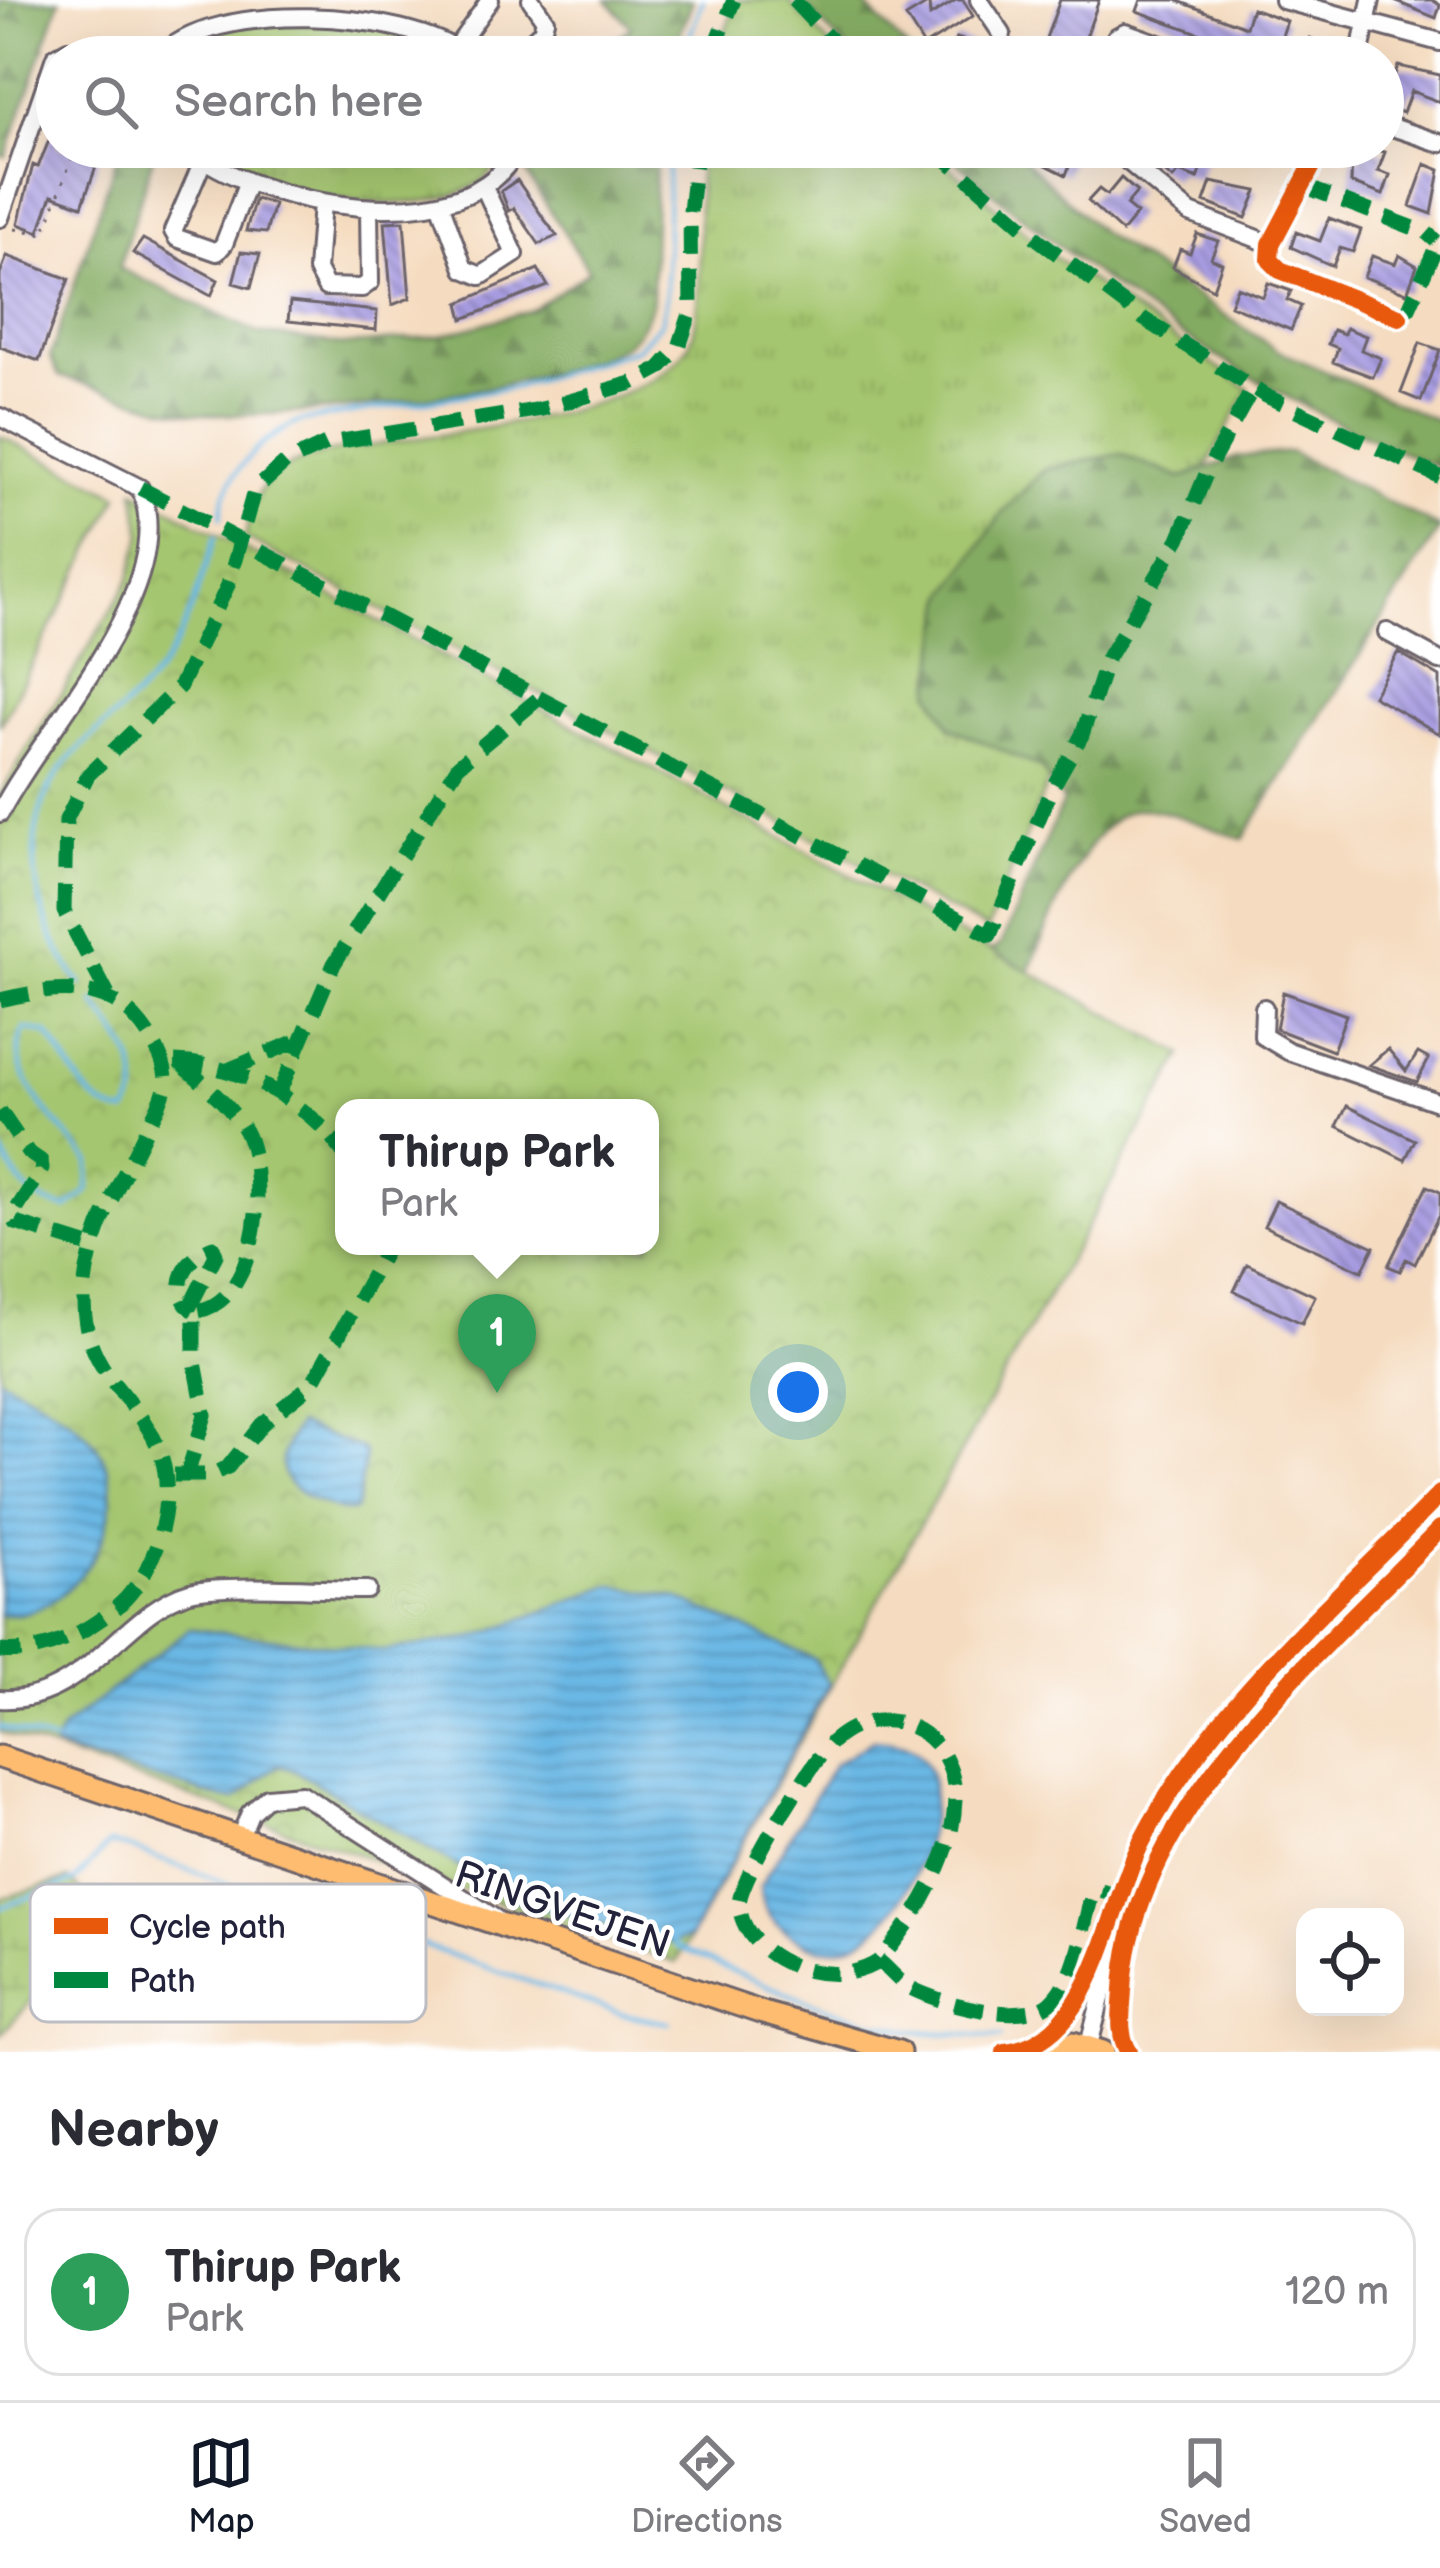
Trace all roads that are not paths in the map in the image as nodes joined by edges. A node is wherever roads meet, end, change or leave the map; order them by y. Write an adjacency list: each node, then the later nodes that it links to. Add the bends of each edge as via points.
1 (395, 0): 10 (street)
2 (490, 0): 15 (street)
3 (531, 0): 16 (street, via 545,20)
4 (979, 0): 12 (street)
5 (1282, 0): 11 (street)
6 (1371, 0): 11 (street)
7 (261, 4): 8 (street); 9 (street)
8 (344, 7): 10 (street)
9 (218, 8): 13 (street)
10 (388, 22): 14 (street)
11 (1367, 26): 17 (street); 18 (street)
12 (1002, 34)
13 (181, 36)
14 (423, 36)
15 (471, 36)
16 (537, 36)
17 (1364, 36)
18 (1440, 42)
19 (36, 102): 27 (street)
20 (1404, 131): 21 (street)
21 (1440, 143)
22 (200, 168): 28 (street, via 172,231 206,251 224,244)
23 (218, 168): 28 (street)
24 (505, 168): 29 (street)
25 (1136, 168): 34 (street, via 1190,213)
26 (1311, 168): 34 (street)
27 (7, 170): 33 (street)
28 (248, 182): 30 (street)
29 (484, 187): 31 (street); 31 (street, via 515,254 481,277 464,269)
30 (322, 203): 32 (street); 32 (street, via 317,270 326,287 370,282)
31 (440, 203): 32 (street)
32 (369, 208)
33 (0, 221)
34 (1271, 244): 35 (street, via 1270,260 1280,270)
35 (1400, 317)
36 (0, 417): 39 (street, via 140,488 150,518 146,551 106,644)
37 (1387, 632): 38 (street)
38 (1440, 662)
39 (0, 813)
40 (1264, 1008): 41 (street, via 1263,1036 1288,1051)
41 (1440, 1103)
42 (1440, 1511): 50 (street, via 1259,1700 1180,1798 1124,1918)
43 (367, 1590): 44 (street, via 191,1592 53,1688 25,1700)
44 (0, 1699)
45 (0, 1757): 46 (main road, RINGVEJEN)
46 (239, 1837): 47 (main road, RINGVEJEN); 49 (street, via 266,1797 301,1794)
47 (379, 1884)
48 (426, 1900): 49 (main road, RINGVEJEN)
49 (507, 1927): 51 (main road, RINGVEJEN)
50 (1096, 2048): 52 (main road)
51 (899, 2052)
52 (1046, 2052)

